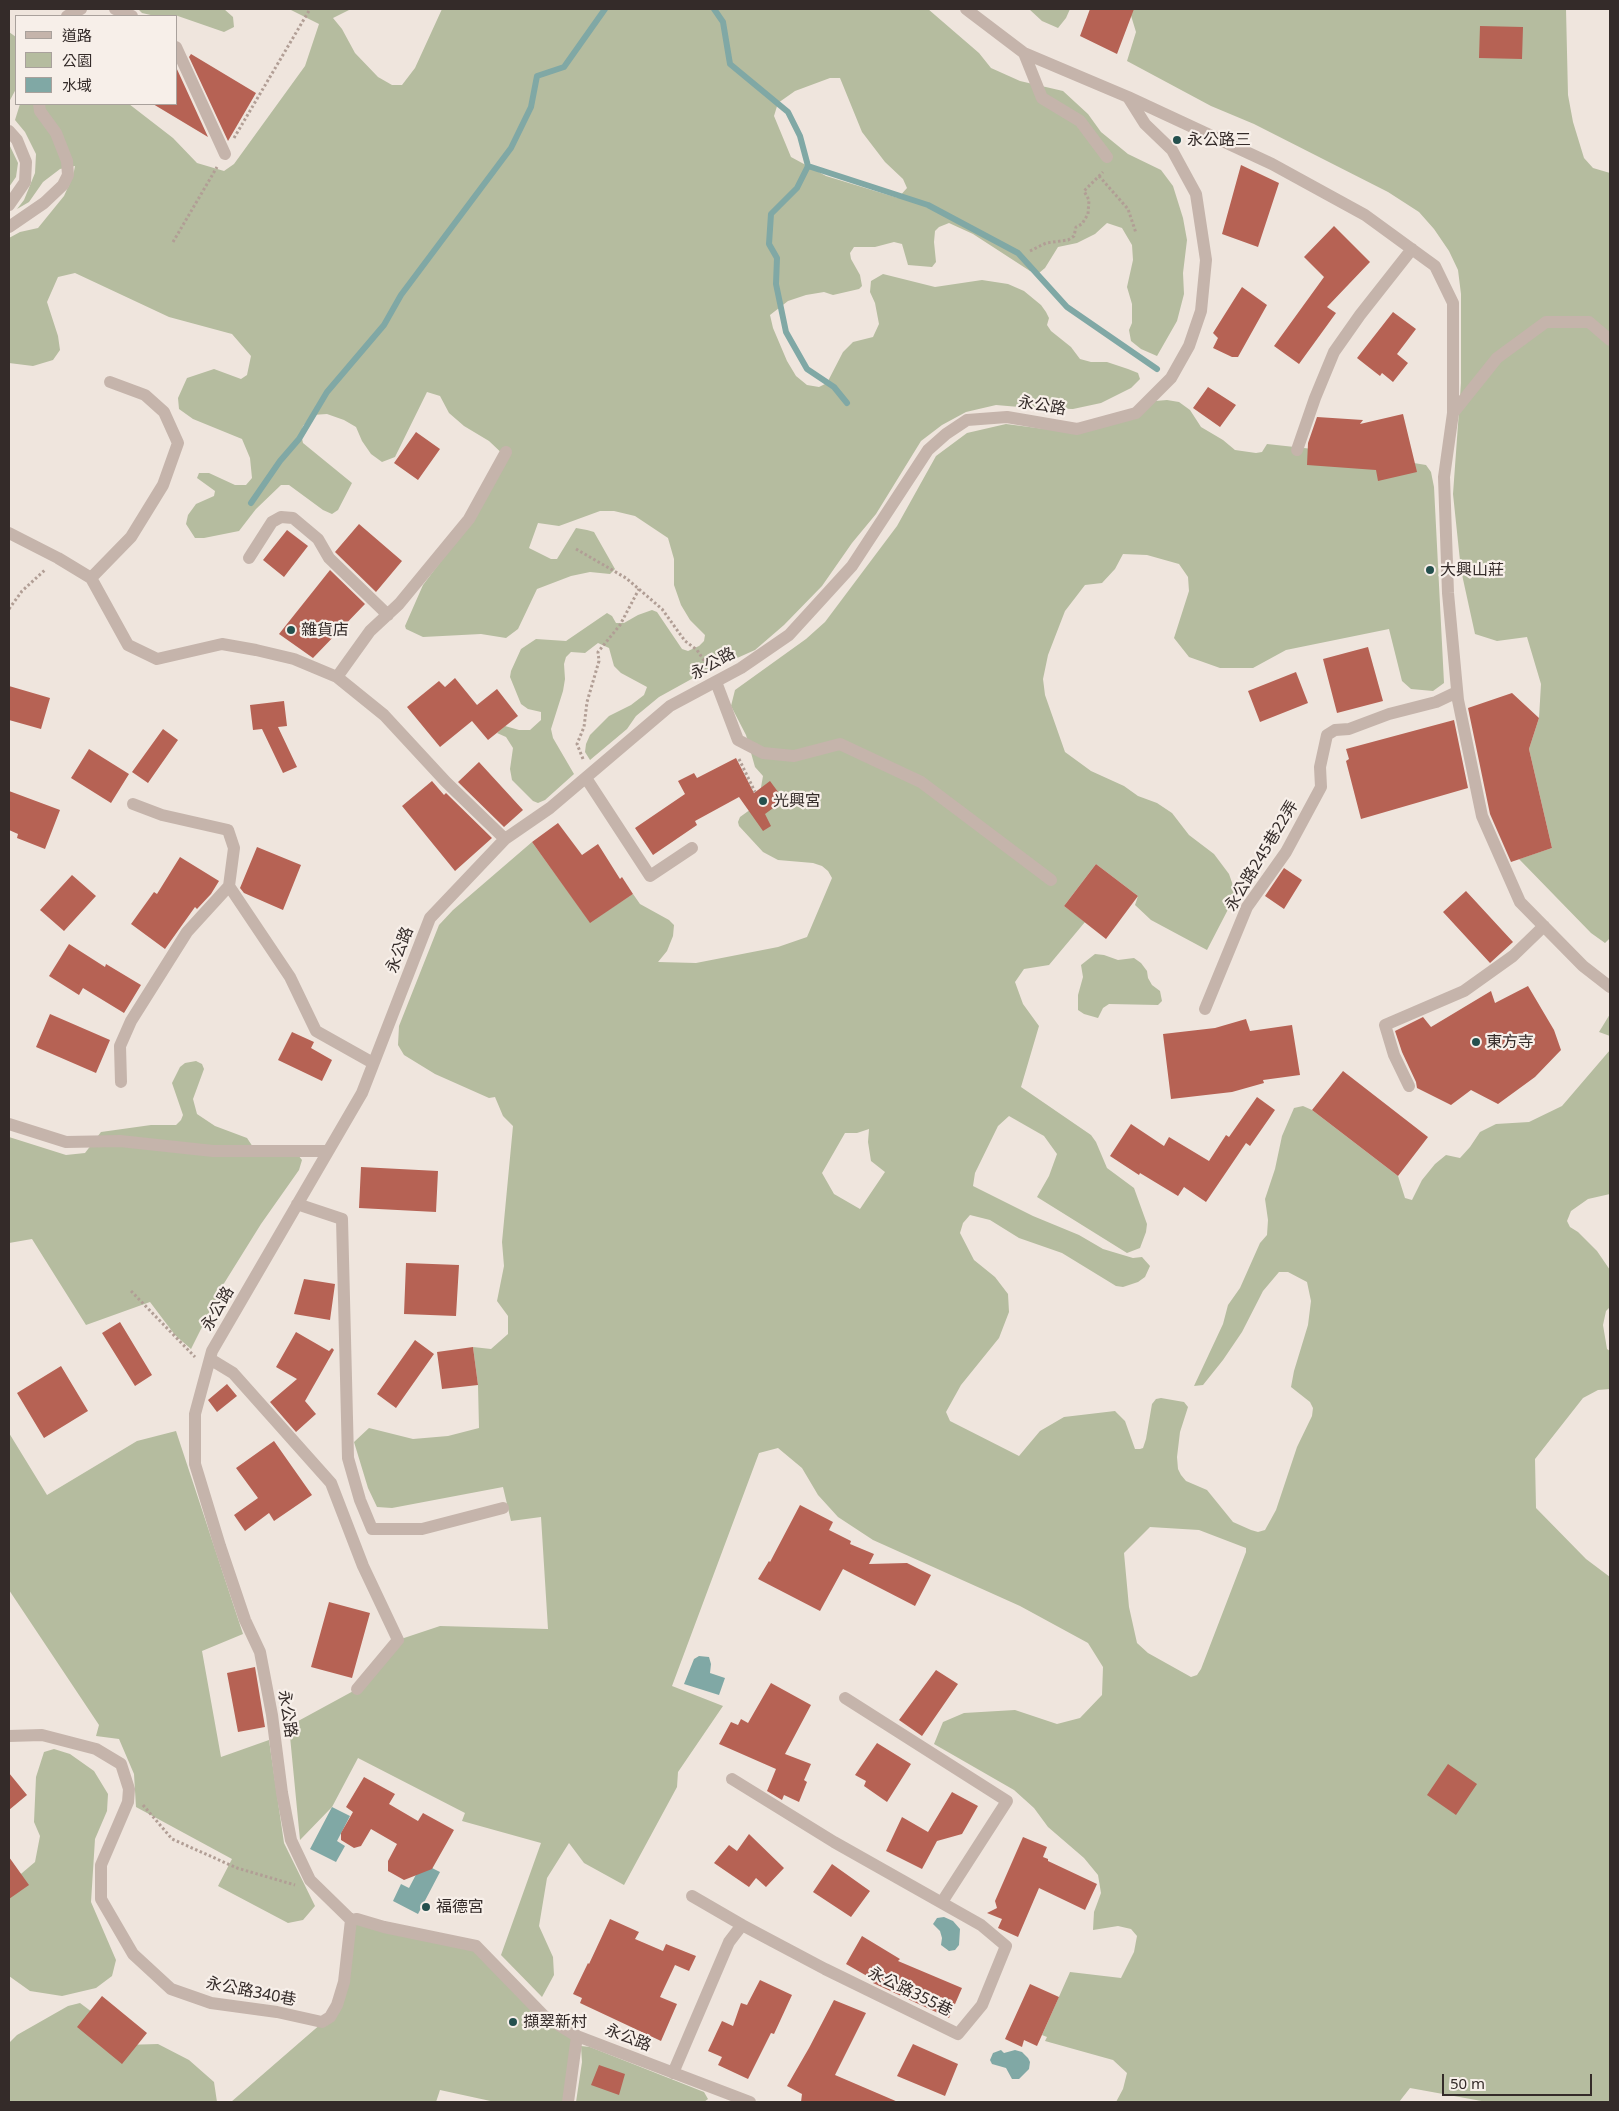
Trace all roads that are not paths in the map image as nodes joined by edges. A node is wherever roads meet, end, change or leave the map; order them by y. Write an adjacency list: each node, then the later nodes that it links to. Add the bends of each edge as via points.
1 (81, 9): 4 (street)
2 (115, 9): 5 (street)
3 (966, 9): 7 (street)
4 (69, 15)
5 (130, 15)
6 (178, 50): 11 (street)
7 (1024, 53): 8 (street); 12 (street, via 1042,98 1080,121)
8 (1128, 97): 15 (street, via 1272,164 1364,216); 25 (street, 永公路, via 1145,124 1172,150 1196,194 1206,260 1202,311 1189,346 1171,378 1136,413 1077,429 1007,417 967,420 928,450 852,566 789,635 741,668)
9 (39, 105): 14 (street, via 40,112 56,133 67,161 68,175 63,185 44,203)
10 (9, 131): 13 (street, via 17,140 26,162 25,182)
11 (225, 154)
12 (1107, 157)
13 (9, 205)
14 (9, 227)
15 (1412, 250): 18 (street, via 1435,266 1452,303); 19 (street, via 1334,352)
16 (1610, 340): 18 (street, via 1589,322 1546,322 1497,358)
17 (110, 382): 23 (street, via 145,395 164,412 178,443 163,485 131,537)
18 (1453, 413): 27 (street, via 1444,477 1448,593)
19 (1297, 450)
20 (506, 452): 24 (street, via 470,519)
21 (9, 534): 23 (street)
22 (249, 558): 24 (street, via 272,522 293,518 318,539 329,558)
23 (91, 578): 26 (street, via 128,645 157,659 222,644 294,659)
24 (388, 615): 26 (street, via 370,631)
25 (713, 676): 28 (street, 永公路, via 670,706); 32 (street, via 738,740 763,753 794,756 840,744 921,782)
26 (337, 677): 30 (street, via 384,715)
27 (1457, 692): 34 (street, via 1482,816 1520,902); 36 (street, 永公路245巷22弄, via 1436,702 1349,729 1334,730 1327,735 1320,767 1321,787 1286,852 1247,907)
28 (586, 778): 30 (street, 永公路); 31 (street, via 650,876)
29 (133, 804): 33 (street, via 162,815 228,830 234,848)
30 (505, 839): 37 (street, 永公路, via 430,918)
31 (692, 848)
32 (1051, 880)
33 (229, 886): 37 (street, via 290,977 316,1031); 38 (street, via 187,932 131,1021 120,1046)
34 (1544, 926): 35 (street, via 1583,966); 39 (street, via 1513,956 1464,991 1385,1025 1394,1055)
35 (1610, 987)
36 (1205, 1009)
37 (373, 1063): 41 (street, 永公路, via 362,1092)
38 (121, 1082)
39 (1409, 1086)
40 (9, 1124): 41 (street, via 66,1142 120,1141 213,1151)
41 (328, 1151): 42 (street, 永公路)
42 (298, 1204): 43 (street, 永公路, via 212,1351); 44 (street, via 342,1219 348,1458 372,1530 422,1529)
43 (210, 1360): 45 (street, via 233,1373 331,1483 363,1566 398,1640); 51 (street, 永公路, via 195,1414 195,1464 245,1620 260,1652 291,1840 310,1880)
44 (503, 1508)
45 (357, 1689)
46 (845, 1698): 50 (street, via 1007,1801)
47 (9, 1736): 51 (street, 永公路340巷, via 42,1735 96,1749 121,1764 129,1790 128,1802 101,1865 101,1899 133,1954 171,1989 211,2004 277,2012 322,2022 337,2005 344,1982)
48 (732, 1779): 50 (street, 永公路355巷, via 834,1842)
49 (692, 1896): 52 (street, 永公路355巷)
50 (942, 1902): 52 (street, 永公路355巷, via 981,1925 1006,1946 982,2005 958,2034)
51 (351, 1920): 53 (street, 永公路, via 476,1946 544,2016)
52 (742, 1925): 54 (street, via 729,1942)
53 (577, 2036): 54 (street, 永公路); 55 (street)
54 (673, 2073): 56 (street, 永公路)
55 (568, 2102)
56 (750, 2102)

